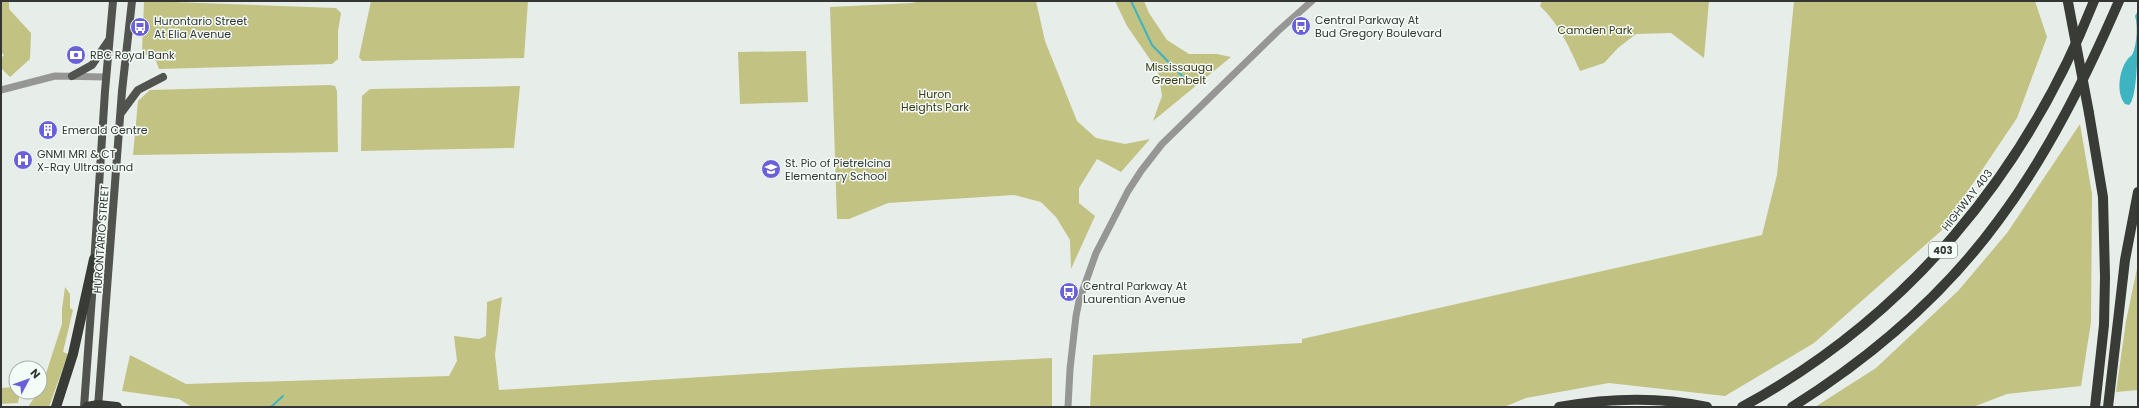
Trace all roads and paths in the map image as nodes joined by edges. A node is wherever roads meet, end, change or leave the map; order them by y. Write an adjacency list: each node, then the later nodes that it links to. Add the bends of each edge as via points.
1 (113, 1): 7 (main road, HURONTARIO STREET)
2 (132, 1): 12 (main road, HURONTARIO STREET)
3 (1312, 1): 19 (street, via 1162,144 1140,171 1096,253 1079,301)
4 (2068, 1): 24 (highway, bridge, via 2103,196 2104,325)
5 (2094, 1): 22 (highway, HIGHWAY 403 / 403, via 2069,57 2033,126 1998,180 1959,231 1917,278 1857,332 1804,370)
6 (2119, 1): 23 (highway, 403, via 2096,55 2041,156 1998,222 1915,313 1843,373)
7 (109, 40): 8 (main road, via 92,65); 9 (main road, HURONTARIO STREET)
8 (72, 76): 9 (street); 11 (street, via 37,80)
9 (106, 76): 14 (main road, HURONTARIO STREET)
10 (163, 77): 12 (main road, via 138,90)
11 (1, 90)
12 (121, 113): 15 (main road, HURONTARIO STREET)
13 (2138, 192): 25 (highway, via 2125,260)
14 (94, 259): 16 (highway, via 73,354); 17 (main road, HURONTARIO STREET)
15 (98, 406): 17 (highway); 18 (highway)
16 (56, 407)
17 (86, 407)
18 (117, 407)
19 (1068, 407)
20 (1559, 407): 21 (highway, via 1626,398)
21 (1707, 407)
22 (1742, 407)
23 (1792, 407)
24 (2095, 407)
25 (2108, 407)

